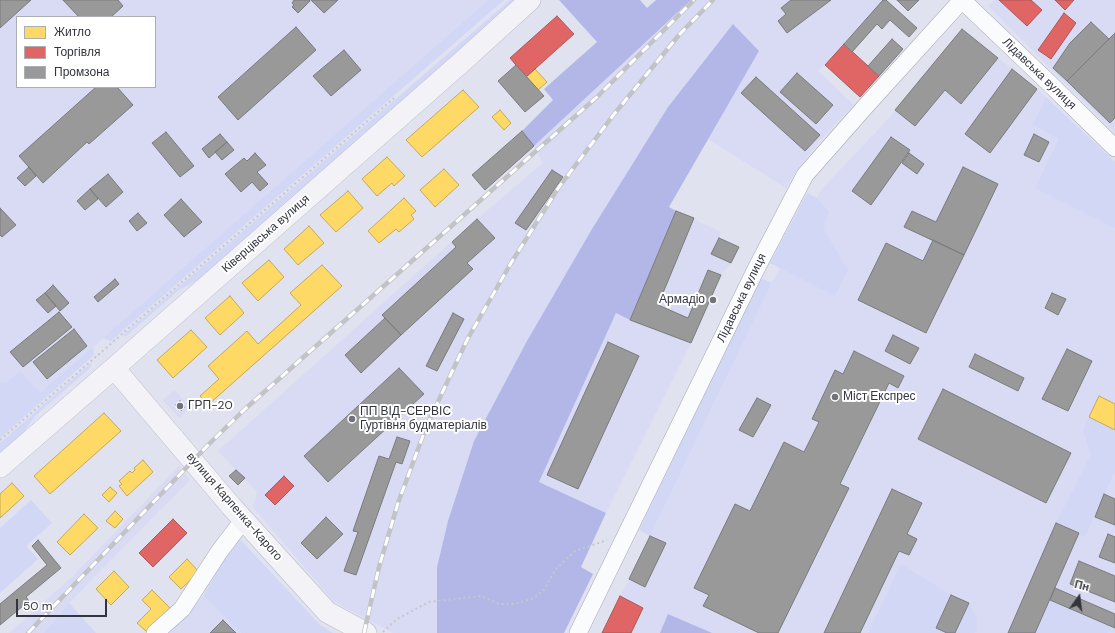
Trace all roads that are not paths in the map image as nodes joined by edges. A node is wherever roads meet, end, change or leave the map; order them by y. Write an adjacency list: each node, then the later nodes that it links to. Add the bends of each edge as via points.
1 (530, 0): 4 (main road, Ківерцівська вулиця)
2 (962, 0): 3 (street, Лідавська вулиця); 9 (street, Лідавська вулиця, via 805,175)
3 (1115, 148)
4 (114, 368): 5 (main road, Ківерцівська вулиця); 6 (main road, вулиця Карпенка-Карого)
5 (0, 467)
6 (244, 519): 7 (street, via 182,609); 8 (main road, вулиця Карпенка-Карого, via 327,612)
7 (156, 633)
8 (366, 633)
9 (578, 633)

